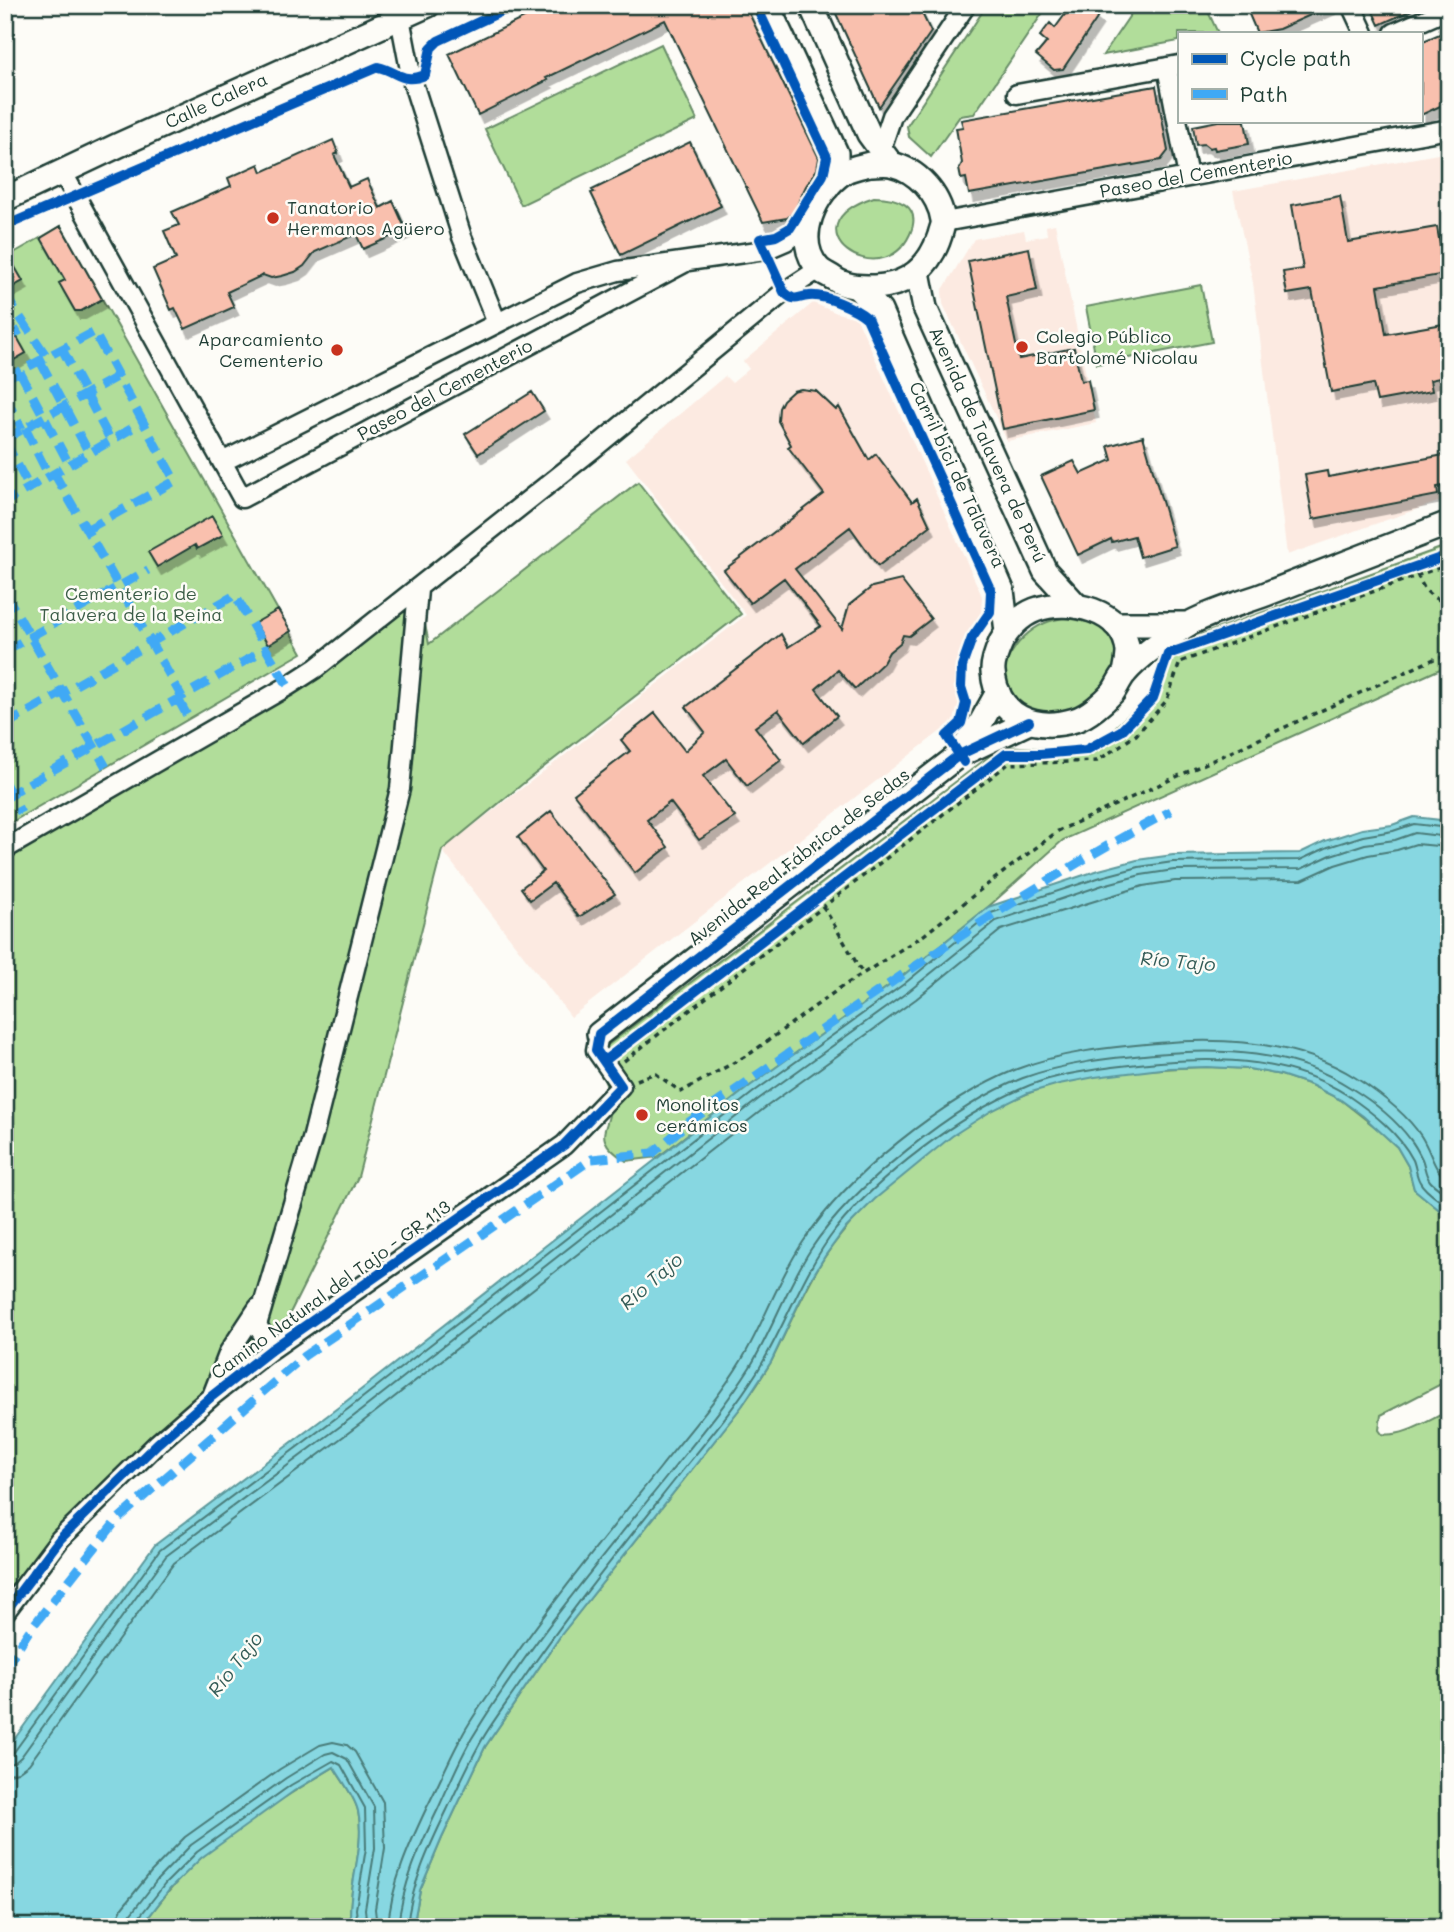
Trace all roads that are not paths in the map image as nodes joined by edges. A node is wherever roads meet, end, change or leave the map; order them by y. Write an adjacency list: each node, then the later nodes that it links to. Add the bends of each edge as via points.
1 (428, 5): 7 (street, Calle Calera)
2 (767, 5): 19 (street, via 836,153)
3 (811, 5): 16 (street, via 869,134)
4 (966, 5): 16 (street, via 892,116)
5 (1351, 5): 8 (street)
6 (1449, 9): 9 (street)
7 (395, 11): 17 (street, Calle Calera); 27 (street, via 453,211)
8 (1364, 32)
9 (1396, 32)
10 (1173, 66): 11 (street); 12 (street)
11 (1017, 94)
12 (1178, 103)
13 (1181, 122): 18 (street)
14 (1407, 128): 15 (street, Paseo del Cementerio); 18 (street, Paseo del Cementerio)
15 (1449, 128)
16 (886, 158): 19 (street, via 845,172); 21 (street, via 917,176 934,193)
17 (63, 173): 20 (street, Calle Calera); 28 (street, Paseo del Cementerio)
18 (1188, 177): 21 (street, Paseo del Cementerio)
19 (827, 188): 22 (street)
20 (5, 199)
21 (944, 222): 25 (street, via 935,250)
22 (808, 224): 23 (street, Paseo del Cementerio, via 765,250); 24 (street, via 808,248)
23 (684, 263): 27 (street, Paseo del Cementerio, via 618,271 577,283); 28 (street, Paseo del Cementerio, via 242,498)
24 (819, 269): 26 (street); 30 (street, via 784,292)
25 (918, 272): 26 (street, via 890,286); 31 (street, Avenida de Talavera de Perú, via 925,308 1045,571)
26 (857, 287): 34 (street, via 880,311 1002,590)
27 (497, 323): 28 (street, Paseo del Cementerio)
28 (222, 462)
29 (1449, 523): 33 (street, Avenida Real Fábrica de Sedas)
30 (418, 590): 39 (street, via 288,686); 41 (street, via 400,789 313,1136)
31 (1077, 606): 32 (street, Avenida Real Fábrica de Sedas, via 1097,611); 34 (street, Avenida Real Fábrica de Sedas, via 1036,610)
32 (1115, 624): 33 (street, Avenida Real Fábrica de Sedas); 35 (street, via 1128,653)
33 (1188, 624): 35 (street, Avenida Real Fábrica de Sedas)
34 (1007, 632): 36 (street, via 993,671)
35 (1125, 673): 37 (street, Avenida Real Fábrica de Sedas, via 1113,691 1077,720)
36 (998, 692): 37 (street, via 1007,708); 38 (street, Avenida Real Fábrica de Sedas)
37 (1029, 722): 38 (street, Avenida Real Fábrica de Sedas)
38 (959, 755): 40 (street, Avenida Real Fábrica de Sedas)
39 (5, 849)
40 (599, 1034): 42 (street, Camino Natural del Tajo - GR 113, via 596,1050 621,1086 564,1145)
41 (264, 1300): 42 (street, via 257,1325); 43 (street, via 229,1352)
42 (272, 1349): 43 (street, Camino Natural del Tajo - GR 113)
43 (212, 1396): 44 (street, Camino Natural del Tajo - GR 113, via 60,1539)
44 (5, 1612)

